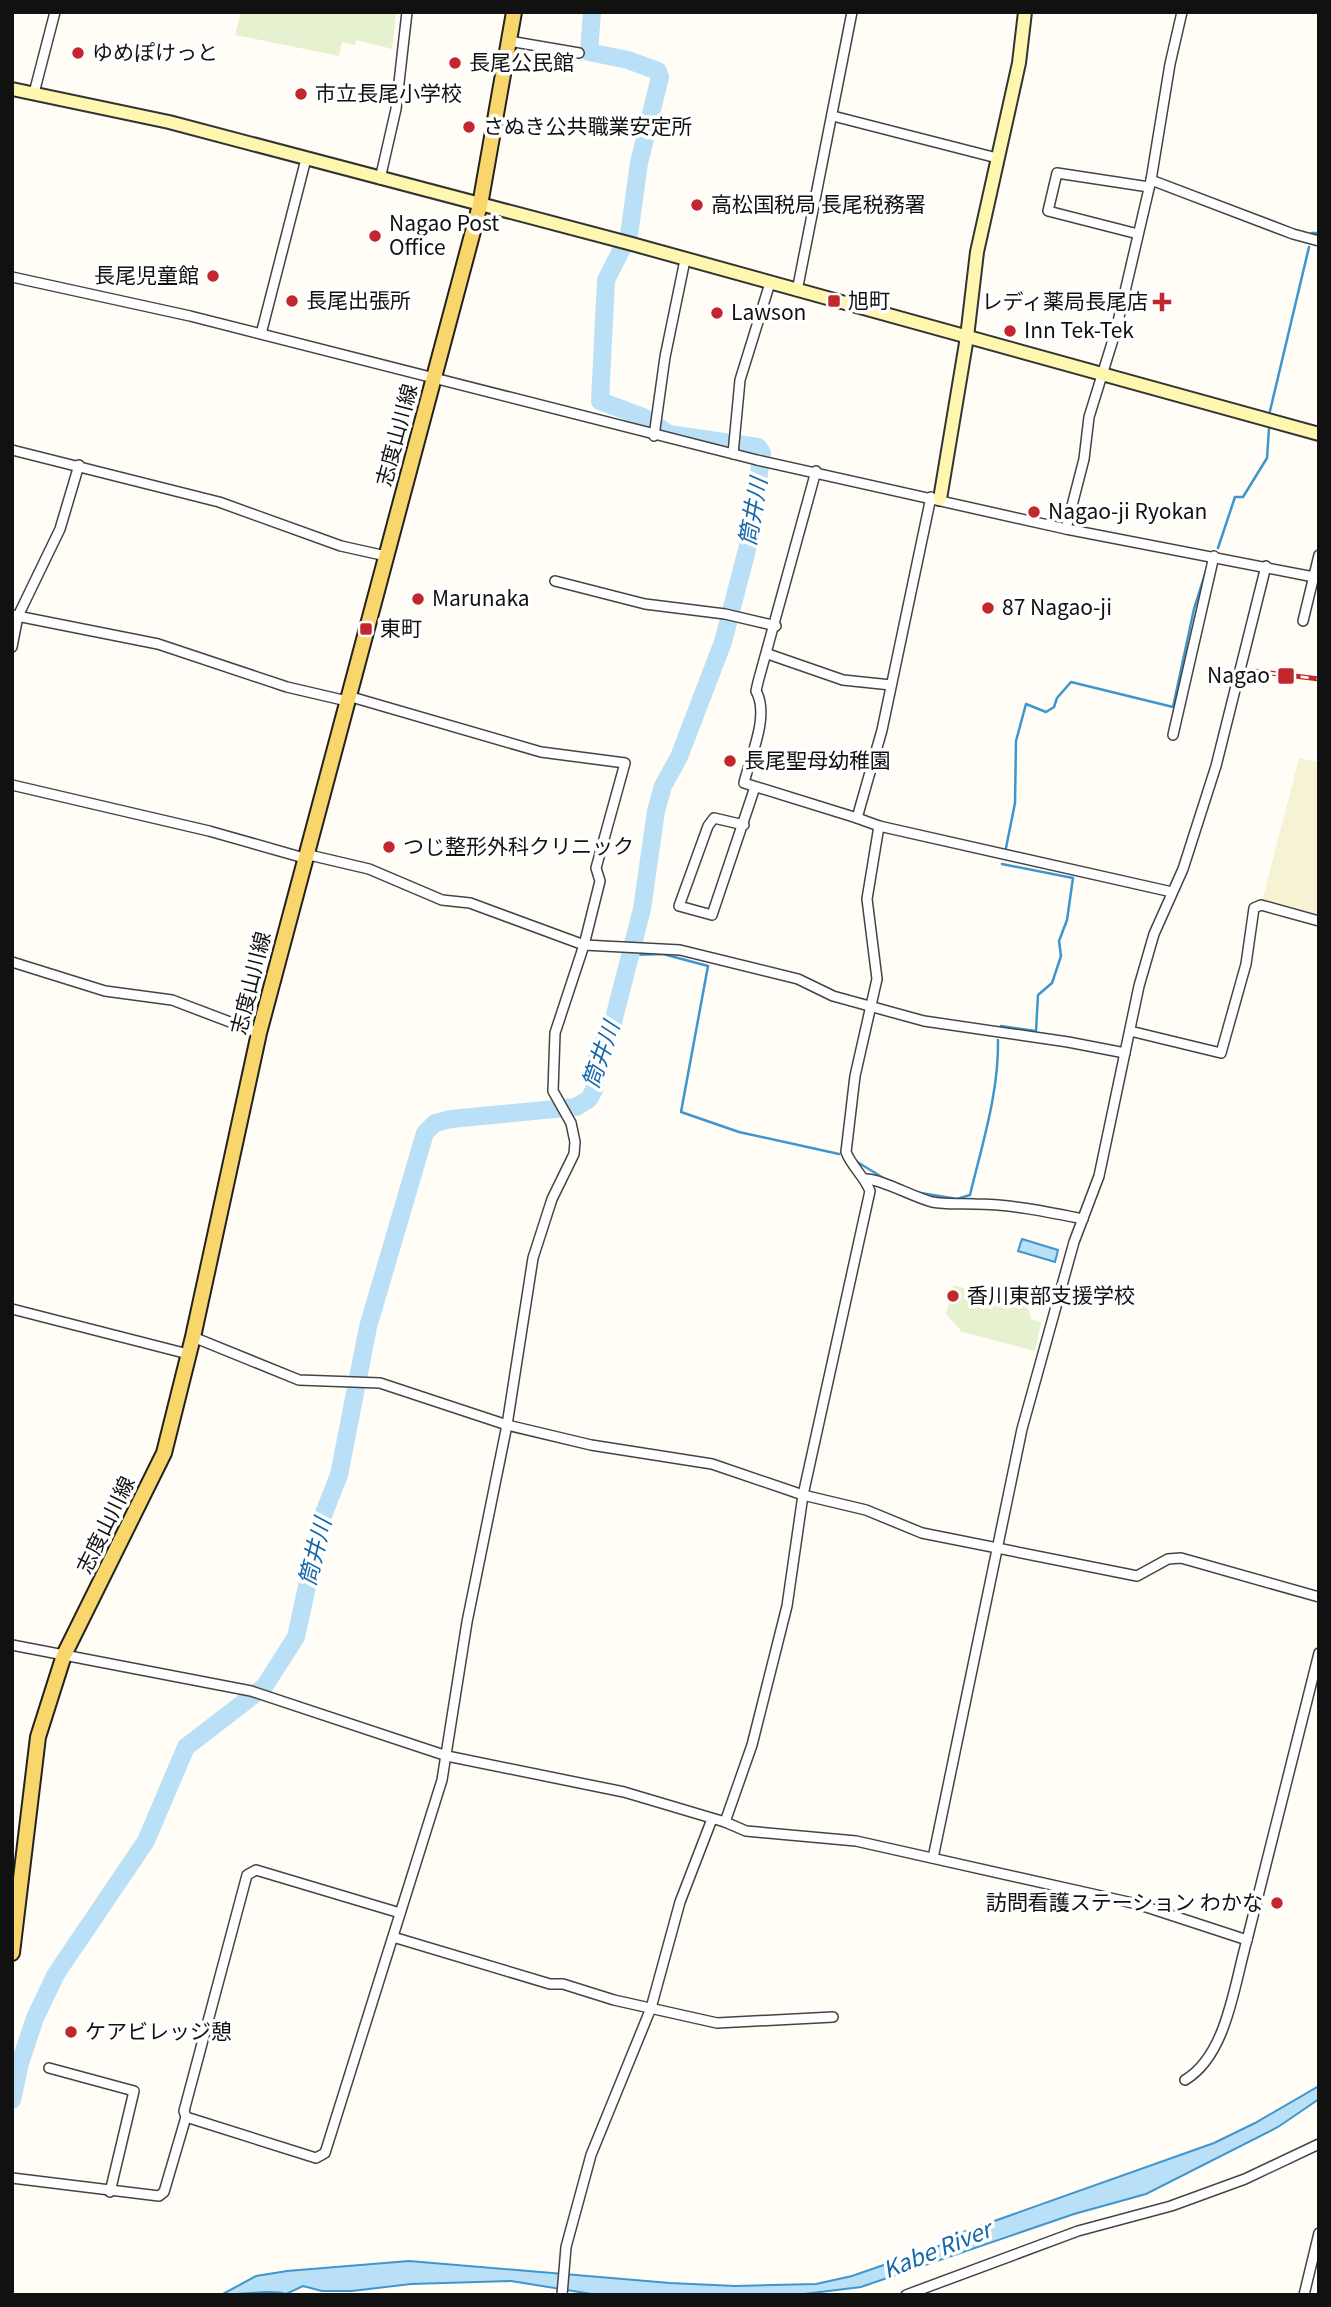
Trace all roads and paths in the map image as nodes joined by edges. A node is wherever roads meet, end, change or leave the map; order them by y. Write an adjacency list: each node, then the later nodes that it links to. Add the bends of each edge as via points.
1 (55, 12): 10 (street)
2 (407, 12): 14 (street, via 396,110)
3 (514, 12): 7 (main road, 志度山川線)
4 (852, 12): 11 (street)
5 (1025, 12): 12 (street, via 1019,63)
6 (1182, 12): 15 (street)
7 (509, 41): 8 (street); 16 (main road, 志度山川線)
8 (579, 53)
9 (12, 89): 10 (street)
10 (34, 93): 13 (street, via 156,119)
11 (832, 116): 12 (street); 22 (street)
12 (997, 158): 24 (street, via 976,252)
13 (306, 159): 14 (street); 23 (street)
14 (380, 179): 16 (street)
15 (1150, 183): 17 (street); 17 (street, via 1057,173 1054,185 1048,211); 18 (street)
16 (480, 205): 19 (street); 26 (main road, 志度山川線)
17 (1138, 234): 25 (street)
18 (1319, 241)
19 (685, 260): 21 (street); 28 (street)
20 (12, 278): 23 (street)
21 (770, 283): 22 (street); 30 (street, via 743,364)
22 (797, 291): 24 (street)
23 (261, 334): 26 (street)
24 (967, 337): 25 (street); 33 (street)
25 (1102, 374): 27 (street); 34 (street)
26 (434, 376): 28 (street); 36 (main road, 志度山川線)
27 (1319, 434)
28 (654, 436): 30 (street)
29 (12, 450): 31 (street)
30 (733, 450): 32 (street, via 757,460)
31 (79, 465): 36 (street, via 219,502 341,546); 41 (street, via 60,529)
32 (817, 471): 33 (street); 43 (street)
33 (936, 498): 34 (street); 46 (street)
34 (1066, 529): 37 (street)
35 (1319, 555): 39 (street)
36 (386, 556): 47 (main road, 志度山川線)
37 (1214, 556): 38 (street); 48 (street)
38 (1266, 566): 39 (street); 55 (street, via 1216,766)
39 (1316, 577): 42 (street)
40 (555, 581): 43 (street, via 645,604)
41 (15, 615): 44 (street); 47 (street, via 158,644 287,687)
42 (1303, 621)
43 (776, 626): 45 (street)
44 (12, 647)
45 (768, 654): 46 (street, via 843,680); 50 (street, via 756,691 763,702 744,783)
46 (891, 685): 51 (street)
47 (347, 698): 54 (main road, 志度山川線); 57 (street, via 541,752 625,763 596,868 600,881)
48 (1173, 735)
49 (12, 785): 54 (street)
50 (755, 787): 51 (street); 52 (street)
51 (857, 818): 53 (street)
52 (744, 825): 52 (street, via 714,818 680,906 712,915)
53 (879, 827): 55 (street); 59 (street, via 867,899 877,962)
54 (304, 856): 57 (street, via 369,869 442,900 470,903); 61 (main road, 志度山川線)
55 (1172, 892): 60 (street, via 1154,934)
56 (1319, 920): 60 (street, via 1261,905 1254,908 1246,964 1221,1053)
57 (584, 945): 59 (street, via 660,947 798,979); 68 (street, via 556,1026 552,1080 575,1142 574,1154 552,1199 533,1258)
58 (12, 962): 61 (street, via 106,991 172,1000)
59 (871, 1007): 62 (street, via 956,1028); 63 (street, via 855,1076 846,1152)
60 (1129, 1031): 62 (street)
61 (259, 1033): 66 (main road, 志度山川線)
62 (1125, 1054): 64 (street, via 1099,1176)
63 (866, 1180): 64 (street, via 874,1179 931,1202 1010,1207); 69 (street, via 870,1191 864,1221)
64 (1083, 1219): 70 (street, via 1022,1429)
65 (12, 1309): 67 (street)
66 (193, 1337): 67 (main road, 志度山川線); 68 (street, via 299,1380 380,1383)
67 (188, 1354): 74 (main road, 志度山川線, via 164,1452)
68 (507, 1425): 69 (street, via 591,1445 712,1464); 75 (street, via 467,1622)
69 (803, 1494): 70 (street, via 866,1510 922,1533); 77 (street, via 787,1606 752,1745)
70 (997, 1545): 71 (street, via 1136,1576 1168,1559 1181,1558); 78 (street)
71 (1319, 1597)
72 (12, 1644): 74 (street)
73 (1319, 1653): 81 (street)
74 (64, 1655): 75 (street, via 251,1691); 82 (main road, 志度山川線, via 47,1700 34,1759)
75 (447, 1756): 76 (street, via 586,1782); 79 (street)
76 (712, 1819): 77 (street); 83 (street, via 680,1902)
77 (725, 1822): 78 (street, via 746,1831 856,1840)
78 (933, 1858): 81 (street, via 1137,1904)
79 (400, 1913): 80 (street); 87 (street, via 256,1870 247,1875)
80 (393, 1937): 83 (street); 87 (street, via 325,2154 316,2158)
81 (1247, 1940): 86 (street, via 1216,2049 1200,2071)
82 (12, 1953)
83 (650, 2008): 84 (street, via 717,2023); 92 (street, via 591,2155 565,2258)
84 (833, 2017)
85 (49, 2068): 90 (street, via 134,2091)
86 (1185, 2080)
87 (186, 2117): 90 (street, via 164,2192 159,2196)
88 (1319, 2144): 93 (street, via 1233,2184 1078,2231)
89 (12, 2178): 90 (street)
90 (110, 2192)
91 (1319, 2233): 94 (street)
92 (562, 2295)
93 (906, 2295)
94 (1304, 2295)

